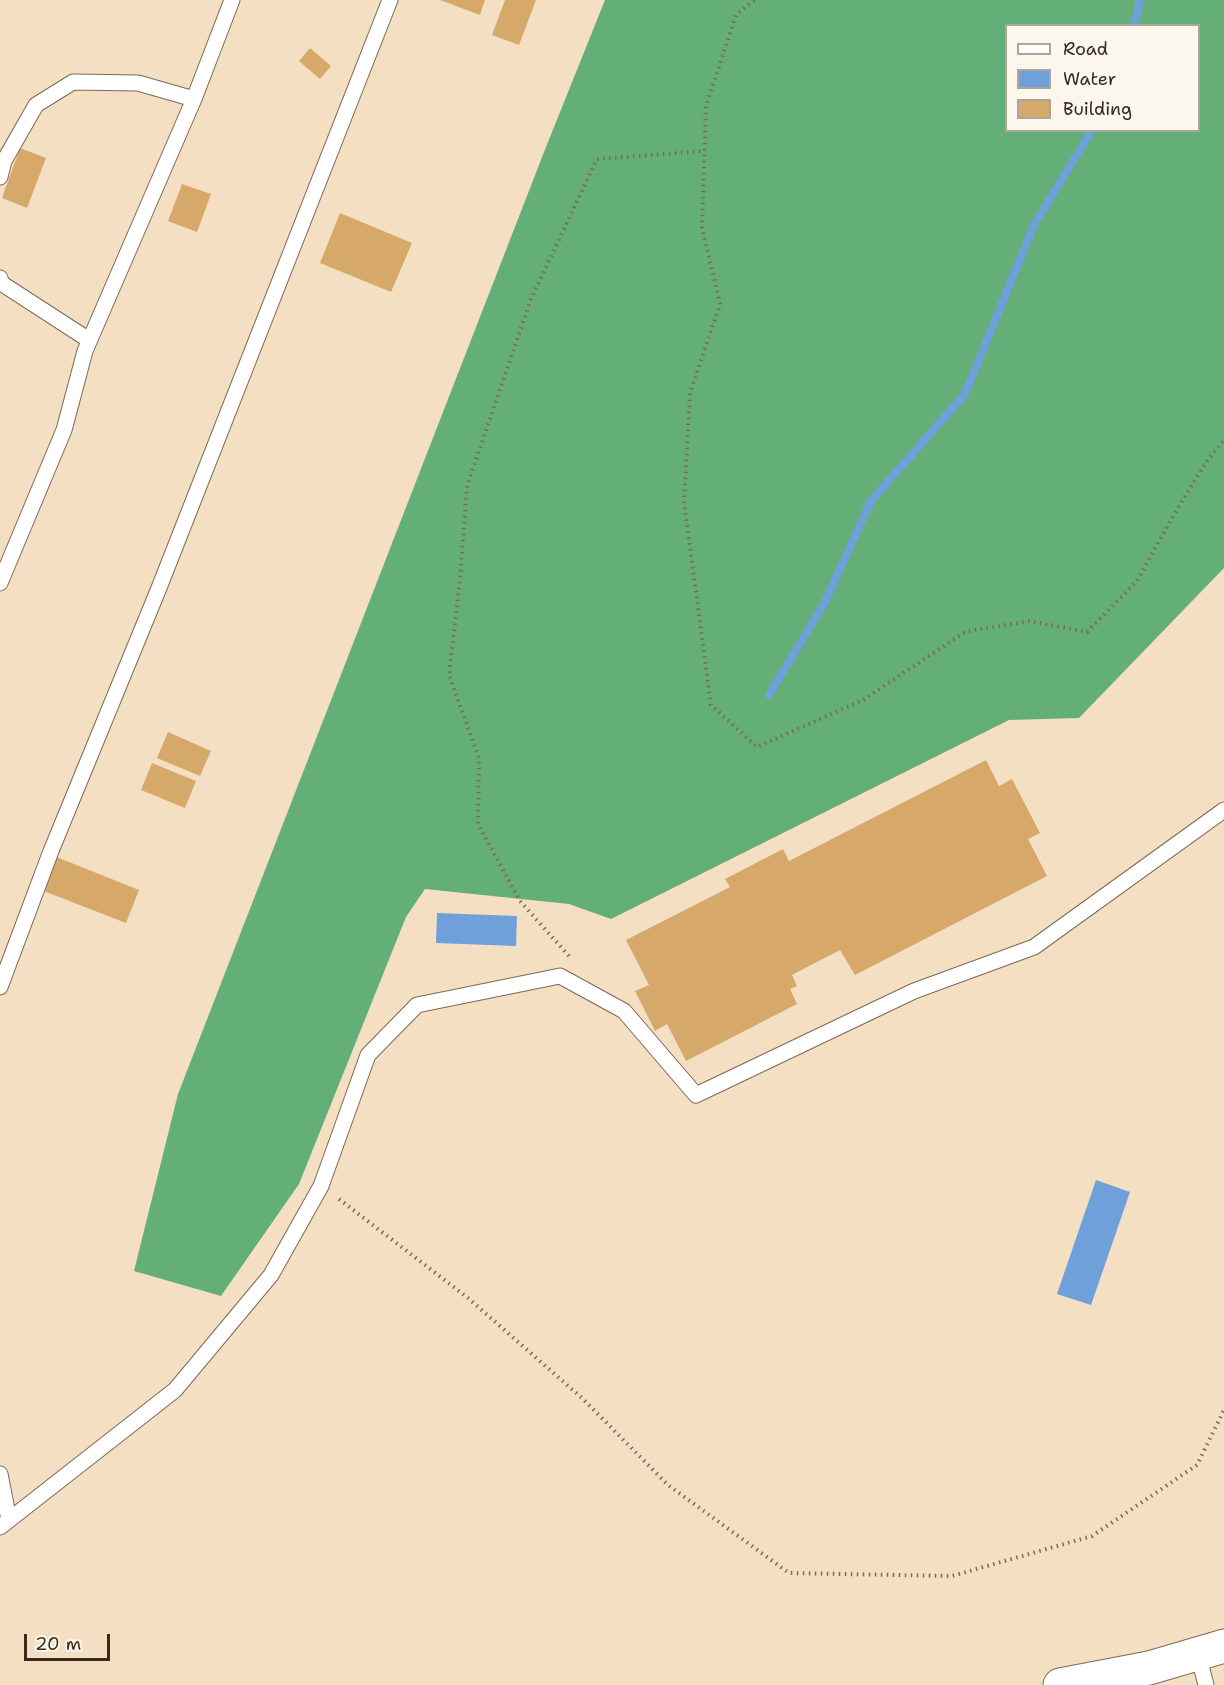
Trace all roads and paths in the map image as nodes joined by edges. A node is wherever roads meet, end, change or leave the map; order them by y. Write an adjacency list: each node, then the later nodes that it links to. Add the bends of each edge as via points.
1 (232, 0): 4 (lane)
2 (390, 0): 13 (lane)
3 (754, 0): 5 (path, via 736,15 706,106)
4 (194, 99): 6 (lane, via 138,83 73,82 36,105 4,160); 8 (lane)
5 (705, 151): 9 (path, via 702,228 720,304 690,393 684,502 711,705 758,747 863,700 965,632 1029,621 1087,632 1137,581 1200,471); 12 (path, via 597,159 531,299 467,486 449,675 478,758 478,824 520,901 569,954)
6 (0, 177)
7 (0, 278): 8 (lane, via 1,283)
8 (89, 340): 10 (lane, via 64,430)
9 (1224, 441)
10 (0, 583)
11 (1224, 810): 12 (lane, via 1034,947 914,992 696,1095 624,1011)
12 (568, 981): 14 (lane, via 560,976 417,1005 368,1055)
13 (0, 987)
14 (321, 1186): 15 (path, via 477,1306 583,1399 668,1485 789,1573 952,1576 1092,1536 1197,1465); 17 (lane, via 271,1275 175,1390)
15 (1224, 1410)
16 (0, 1474): 17 (lane)
17 (4, 1523)
18 (1211, 1650): 19 (main road, via 1149,1668); 20 (lane)
19 (1060, 1685)
20 (1206, 1685)

